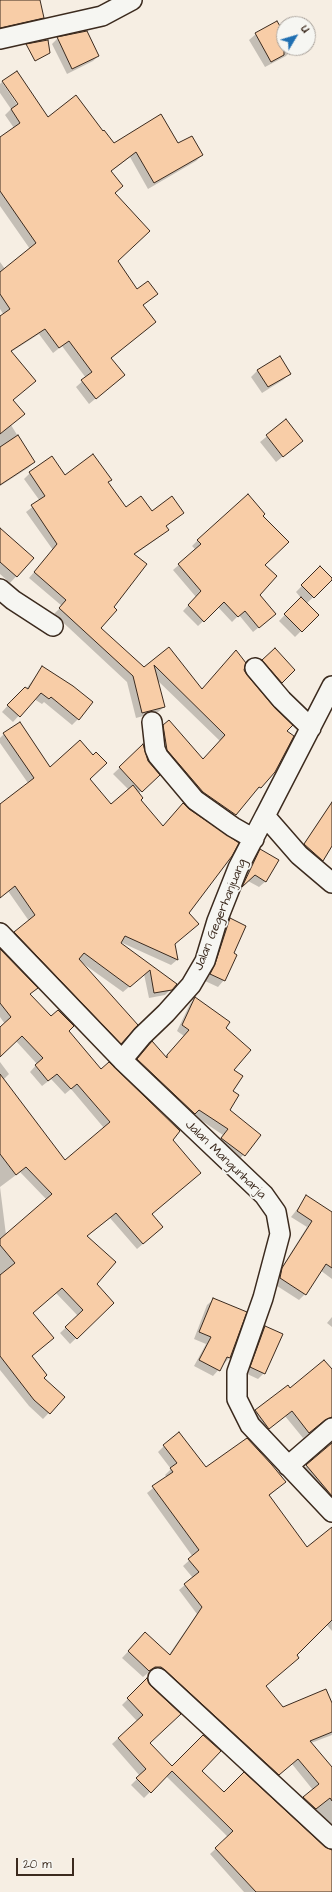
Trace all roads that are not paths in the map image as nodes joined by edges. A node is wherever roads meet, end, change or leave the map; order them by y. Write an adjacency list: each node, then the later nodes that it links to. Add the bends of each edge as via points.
1 (132, 0): 2 (street, via 102,16)
2 (0, 39)
3 (0, 589): 4 (street)
4 (52, 626)
5 (255, 668): 8 (street, via 282,700)
6 (332, 686): 8 (street, Jalan Gegerhanjuang)
7 (152, 722): 10 (street, via 158,756 195,800)
8 (311, 728): 9 (street, Jalan Gegerhanjuang)
9 (265, 816): 10 (street, Jalan Gegerhanjuang); 11 (street, via 299,855)
10 (254, 839): 13 (street, Jalan Gegerhanjuang, via 238,868 205,960 191,985)
11 (332, 883)
12 (0, 933): 13 (street, Jalan Mangunharja)
13 (122, 1060): 15 (street, Jalan Mangunharja, via 264,1195 276,1212 280,1234 263,1298 237,1372 237,1399 250,1425)
14 (332, 1428): 15 (street)
15 (288, 1466): 16 (street, Jalan Mangunharja)
16 (332, 1512)
17 (158, 1678): 18 (street)
18 (332, 1839)

